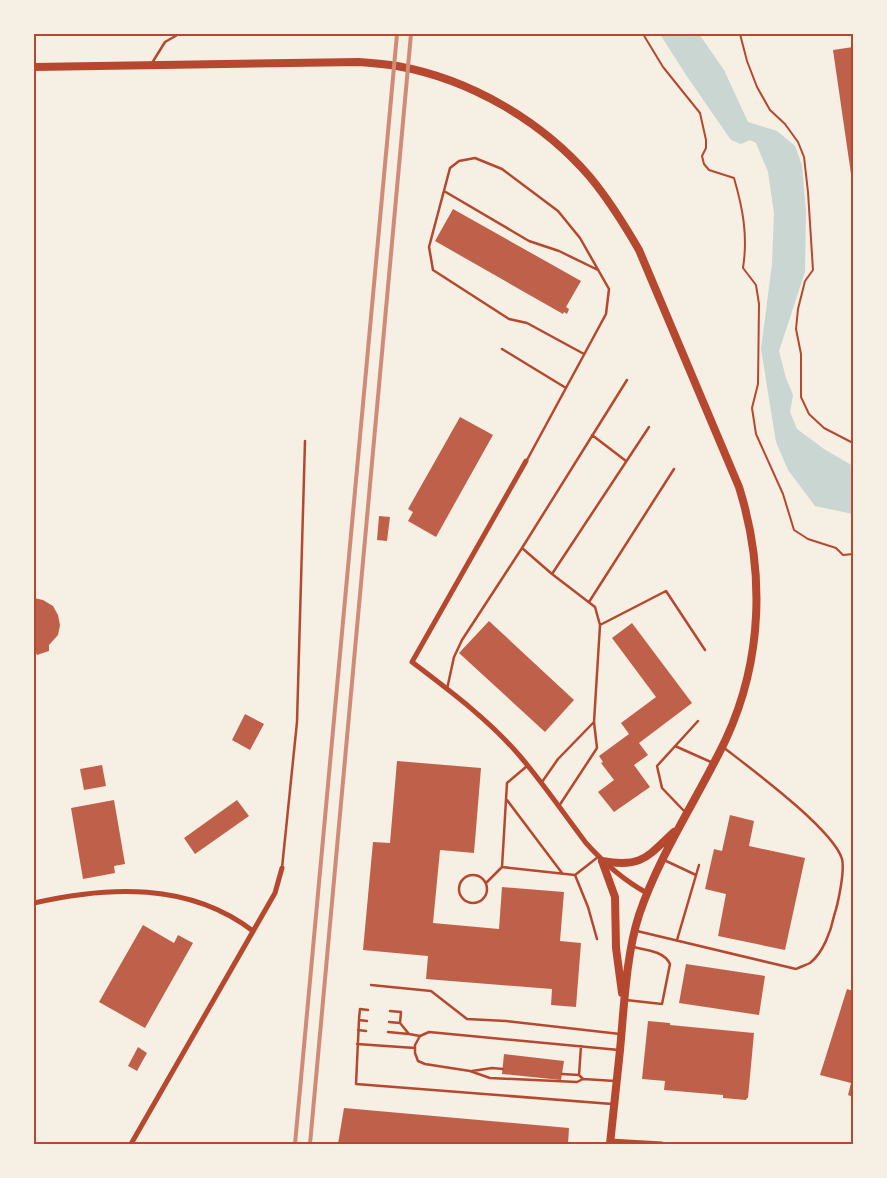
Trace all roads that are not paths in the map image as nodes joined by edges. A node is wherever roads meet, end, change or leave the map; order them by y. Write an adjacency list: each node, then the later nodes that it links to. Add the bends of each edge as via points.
1 (179, 34): 2 (lane, via 165,42)
2 (151, 64): 3 (main road); 25 (main road, via 359,62 398,66 452,82 507,108 539,129 588,176 619,215 639,250 725,452 749,521 755,551 755,630 736,713)
3 (34, 67)
4 (444, 191): 5 (lane, via 529,241); 5 (lane, via 450,168 459,161 475,158 502,169 558,211 580,238); 7 (lane, via 429,247 433,270 509,320 527,322)
5 (599, 271): 7 (lane, via 610,289 606,314)
6 (502, 349): 9 (lane)
7 (584, 354): 9 (lane)
8 (627, 380): 11 (lane)
9 (566, 388): 13 (lane)
10 (649, 427): 14 (lane)
11 (592, 435): 14 (lane); 16 (lane)
12 (305, 441): 37 (lane, via 296,722)
13 (526, 461): 21 (street, via 412,662)
14 (626, 461): 17 (lane)
15 (674, 469): 18 (lane)
16 (522, 548): 17 (lane); 21 (lane, via 462,640 454,657)
17 (552, 574): 18 (lane)
18 (589, 602): 19 (lane, via 595,608)
19 (600, 625): 20 (lane, via 666,591); 23 (lane)
20 (705, 650)
21 (447, 689): 27 (street, via 492,728)
22 (698, 721): 24 (lane)
23 (594, 722): 28 (lane, via 558,760); 30 (lane, via 597,748)
24 (676, 746): 26 (lane); 31 (lane, via 658,766 662,788)
25 (721, 746): 26 (main road); 47 (lane, via 767,781 828,836 842,860 840,896 830,931 820,951 810,962 796,969)
26 (713, 763): 31 (main road)
27 (527, 766): 28 (street); 29 (lane, via 507,784)
28 (541, 784): 30 (street)
29 (506, 798): 36 (lane); 38 (lane)
30 (558, 807): 33 (street)
31 (685, 813): 32 (main road)
32 (678, 828): 33 (main road, via 647,856 634,863); 34 (main road)
33 (600, 859): 39 (lane); 42 (street); 50 (main road, via 616,897 616,948)
34 (663, 859): 40 (lane); 42 (main road)
35 (699, 865): 40 (lane)
36 (502, 867): 38 (lane); 41 (lane)
37 (282, 868): 45 (street, via 275,893)
38 (563, 874): 39 (lane)
39 (575, 875): 46 (lane)
40 (696, 875): 47 (lane)
41 (486, 883): 41 (lane, via 480,876 466,876 460,883 459,892 464,900 477,902 485,896)
42 (646, 893): 44 (main road)
43 (34, 903): 45 (street, via 71,895 142,891 203,902 239,920)
44 (635, 930): 47 (lane); 48 (main road)
45 (252, 931): 75 (street)
46 (597, 940)
47 (677, 940)
48 (632, 947): 50 (main road); 50 (lane, via 662,954 670,964 662,1004)
49 (371, 985): 61 (lane, via 431,991 467,1019)
50 (624, 1002): 61 (main road)
51 (368, 1010): 53 (lane, via 360,1010)
52 (390, 1011): 56 (lane, via 401,1012)
53 (359, 1020): 54 (lane); 57 (lane)
54 (368, 1021)
55 (389, 1022): 56 (lane)
56 (400, 1023): 60 (lane)
57 (358, 1030): 58 (lane); 63 (lane)
58 (366, 1031)
59 (388, 1032): 60 (lane)
60 (409, 1034): 62 (lane)
61 (621, 1034): 66 (main road)
62 (420, 1036): 64 (lane, via 429,1032); 65 (lane)
63 (357, 1044): 65 (lane); 73 (lane, via 356,1084)
64 (580, 1046): 66 (lane); 70 (lane)
65 (415, 1048): 68 (lane, via 418,1060 425,1064)
66 (620, 1050): 72 (main road)
67 (503, 1068): 68 (lane)
68 (470, 1071): 71 (lane, via 490,1078 577,1082)
69 (562, 1074): 70 (lane)
70 (578, 1075): 71 (lane)
71 (583, 1079): 72 (lane)
72 (617, 1081): 73 (main road)
73 (614, 1104): 74 (main road)
74 (610, 1143): 76 (street)
75 (131, 1144)
76 (662, 1144)

